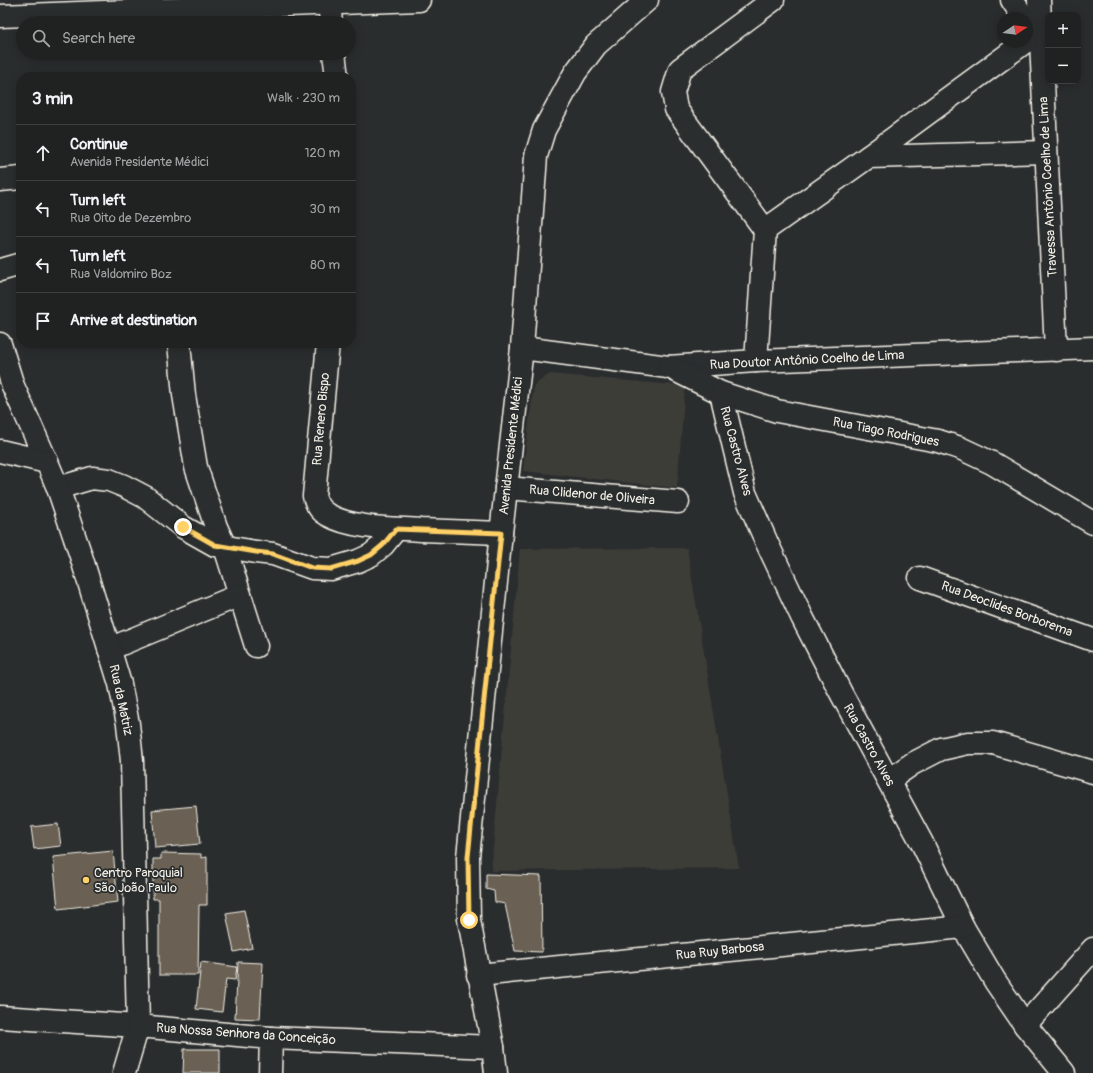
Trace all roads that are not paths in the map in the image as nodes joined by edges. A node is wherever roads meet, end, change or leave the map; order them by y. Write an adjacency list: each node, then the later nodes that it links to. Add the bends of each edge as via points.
1 (418, 0): 6 (street)
2 (645, 0): 24 (street, Avenida Presidente Médici, via 596,45 575,73 544,130 536,156)
3 (773, 0): 18 (street, via 680,69 673,92 676,109)
4 (1012, 0): 7 (street)
5 (1039, 0): 9 (street, Travessa Antônio Coelho de Lima)
6 (329, 9): 8 (street, via 251,6)
7 (1019, 12)
8 (0, 16)
9 (1033, 22)
10 (1010, 48): 15 (street)
11 (1032, 48): 14 (street, Travessa Antônio Coelho de Lima)
12 (335, 60): 13 (street)
13 (336, 72)
14 (1046, 152): 15 (street); 26 (street, Travessa Antônio Coelho de Lima)
15 (868, 157): 18 (street)
16 (16, 178): 17 (street)
17 (0, 180)
18 (765, 230): 27 (street)
19 (16, 265): 20 (street)
20 (0, 270)
21 (0, 344): 31 (street, Rua da Matriz, via 13,386)
22 (180, 348): 38 (street, via 184,395 196,467)
23 (328, 348): 36 (street, Rua Renero Bispo, via 315,502 326,515 336,519)
24 (522, 348): 28 (street, Rua Doutor Antônio Coelho de Lima); 33 (street, Avenida Presidente Médici)
25 (1093, 348): 26 (street, Rua Doutor Antônio Coelho de Lima)
26 (1056, 350): 27 (street, Rua Doutor Antônio Coelho de Lima)
27 (756, 361): 28 (street, Rua Doutor Antônio Coelho de Lima)
28 (668, 367): 29 (street, Rua Tiago Rodrigues)
29 (721, 394): 35 (street, Rua Tiago Rodrigues, via 777,411 938,441 960,448 992,463); 45 (street, Rua Castro Alves, via 745,493 802,617)
30 (0, 451): 31 (street)
31 (47, 462): 32 (street, Rua da Matriz)
32 (58, 488): 38 (street, via 92,478 109,480 145,496 183,527 215,545); 43 (street, Rua da Matriz)
33 (506, 488): 34 (street, Rua Clidenor de Oliveira); 37 (street, Avenida Presidente Médici)
34 (678, 502)
35 (1093, 523)
36 (396, 529): 37 (street); 38 (street, via 371,555 331,569 312,568 273,554)
37 (501, 533): 48 (street, Avenida Presidente Médici, via 468,857 469,920)
38 (225, 547): 40 (street)
39 (920, 578): 41 (street, Rua Deoclides Borborema)
40 (240, 596): 42 (street); 43 (street)
41 (1093, 640)
42 (256, 646)
43 (109, 649): 51 (street, Rua da Matriz, via 120,684 132,761)
44 (1093, 772): 45 (street, via 994,743 968,743 942,749 912,764)
45 (889, 780): 46 (street, Rua Castro Alves)
46 (963, 928): 48 (street, Rua Ruy Barbosa); 50 (street, Rua Castro Alves)
47 (1093, 949): 50 (street)
48 (478, 975): 53 (street, Avenida Presidente Médici)
49 (0, 1017): 51 (street, Rua Nossa Senhora da Conceição)
50 (1025, 1025): 57 (street, Rua Castro Alves)
51 (138, 1026): 52 (street, Rua Nossa Senhora da Conceição); 54 (street, Rua da Matriz)
52 (271, 1038): 53 (street, Rua Nossa Senhora da Conceição); 55 (street)
53 (492, 1047): 56 (street, Avenida Presidente Médici)
54 (124, 1073)
55 (270, 1073)
56 (496, 1073)
57 (1064, 1073)

